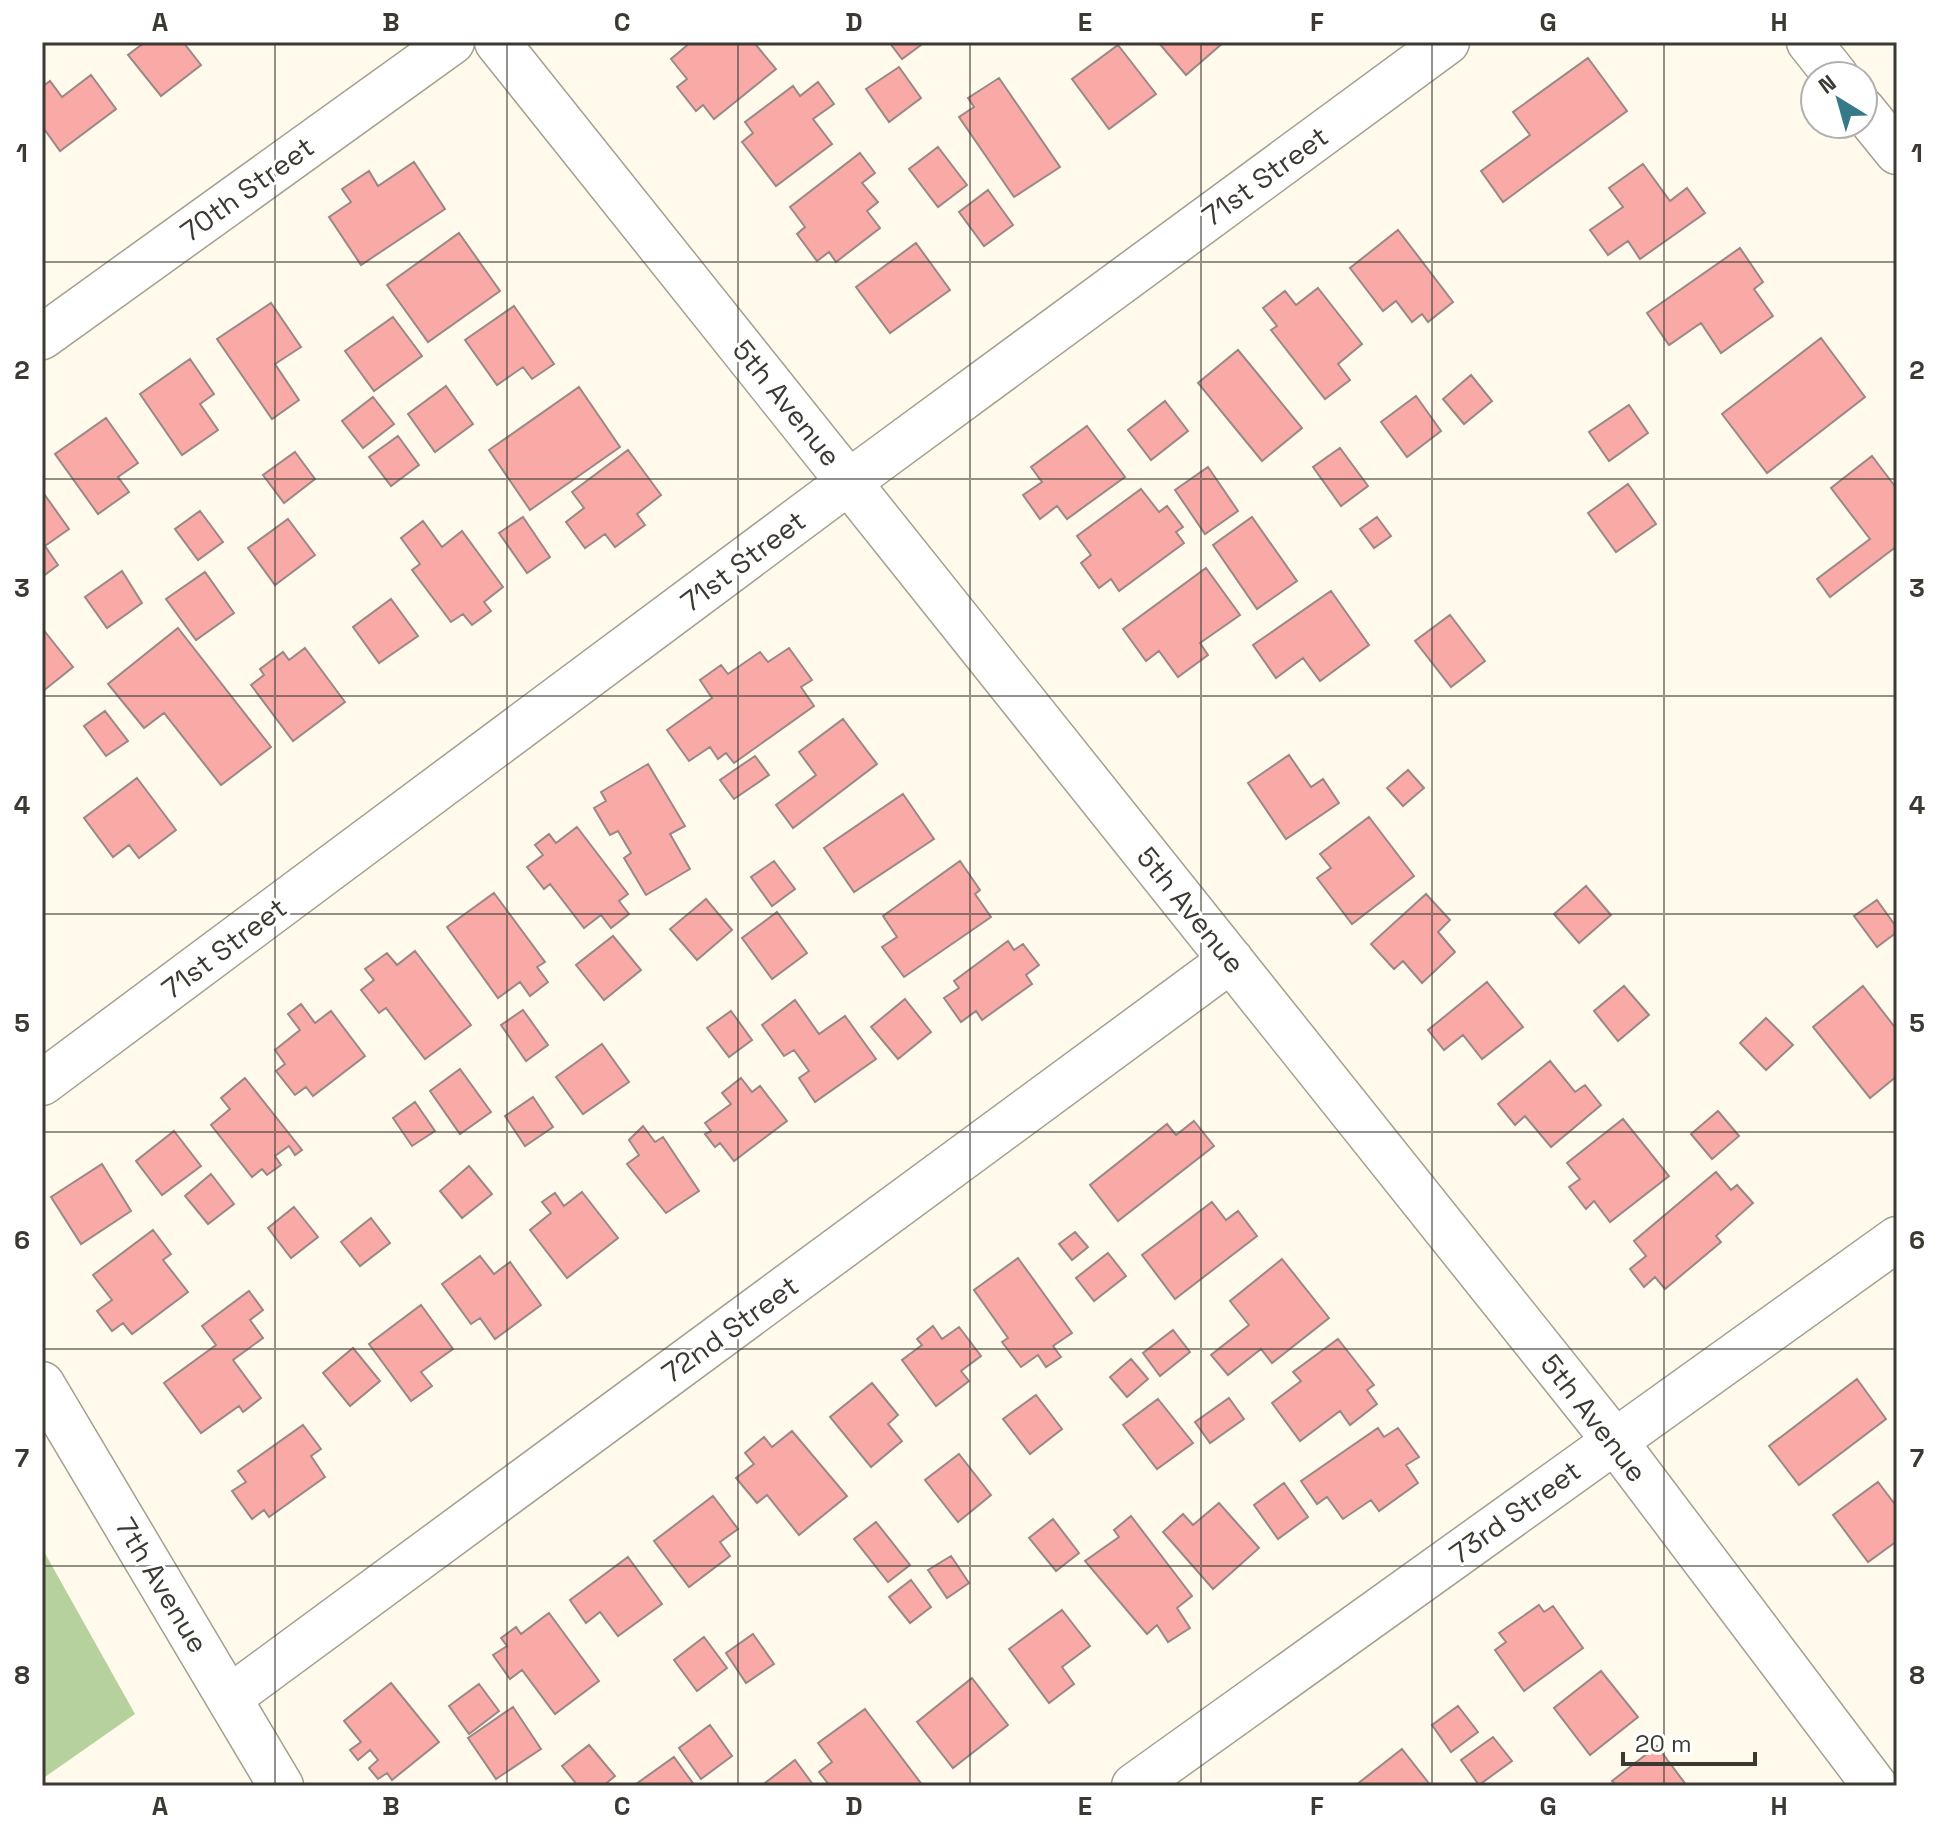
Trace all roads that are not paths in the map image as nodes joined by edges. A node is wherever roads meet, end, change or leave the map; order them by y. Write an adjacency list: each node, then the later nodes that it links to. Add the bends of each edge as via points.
1 (452, 42): 8 (street, 70th Street)
2 (497, 42): 9 (street, 5th Avenue)
3 (1447, 42): 9 (street, 71st Street)
4 (1809, 42): 5 (street)
5 (1823, 60)
6 (1879, 130): 7 (street)
7 (1897, 152)
8 (42, 337)
9 (850, 481): 10 (street, 5th Avenue); 11 (street, 71st Street)
10 (1231, 960): 14 (street, 5th Avenue); 15 (street, 72nd Street)
11 (42, 1083)
12 (1897, 1239): 14 (street, 73rd Street)
13 (42, 1384): 15 (street, 7th Avenue)
14 (1614, 1440): 17 (street, 73rd Street); 18 (street, 5th Avenue)
15 (229, 1698): 16 (street, 7th Avenue)
16 (281, 1786)
17 (1134, 1786)
18 (1875, 1786)

